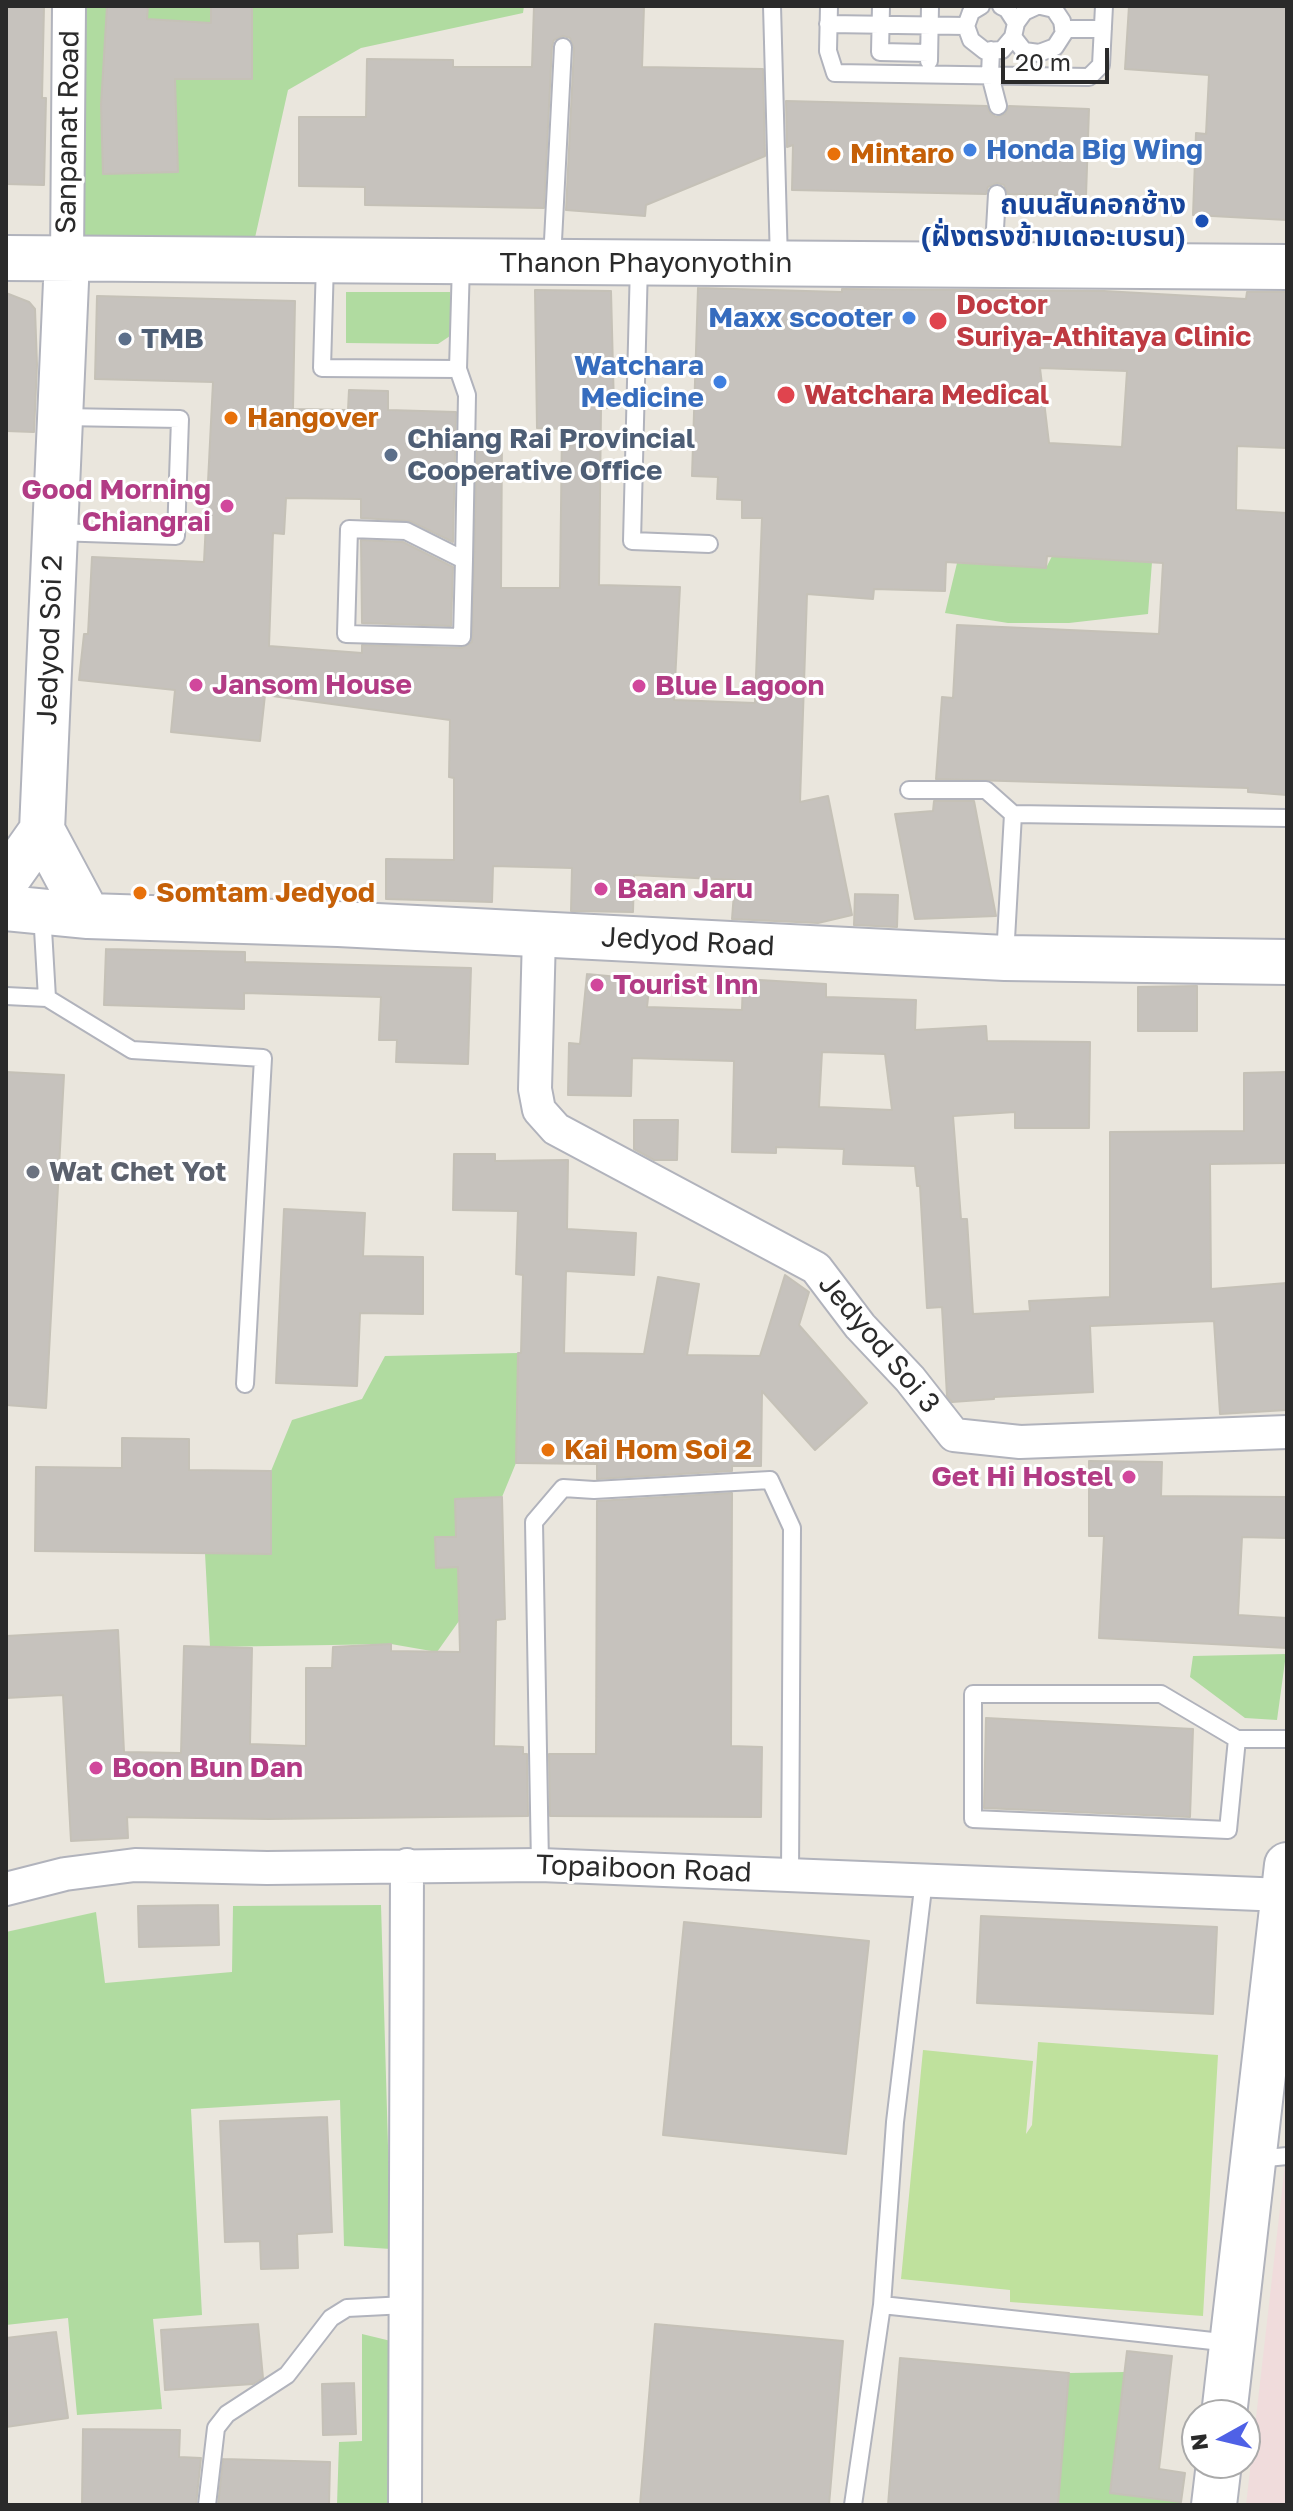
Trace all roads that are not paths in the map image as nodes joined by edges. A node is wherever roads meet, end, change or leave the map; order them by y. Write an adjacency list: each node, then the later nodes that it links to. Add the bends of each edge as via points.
1 (69, 6): 27 (street, Sanpanat Road)
2 (772, 6): 32 (lane)
3 (829, 6): 10 (lane)
4 (881, 6): 11 (lane)
5 (930, 6): 12 (lane)
6 (981, 6): 13 (lane, via 971,12)
7 (1001, 6): 16 (lane)
8 (1039, 6): 14 (lane, via 1054,9); 16 (lane, via 1024,12)
9 (1104, 6): 15 (lane)
10 (828, 24): 11 (lane); 21 (lane, via 835,73)
11 (881, 25): 12 (lane); 19 (lane, via 880,52)
12 (929, 26): 13 (lane); 19 (lane)
13 (966, 26): 18 (lane, via 971,40)
14 (1063, 29): 15 (lane); 20 (lane, via 1055,47)
15 (1103, 29): 23 (lane, via 1101,65 1089,77)
16 (1014, 30): 18 (lane, via 1002,50); 20 (lane, via 1024,51)
17 (563, 47): 30 (lane)
18 (991, 50): 22 (lane)
19 (929, 53): 21 (lane)
20 (1039, 53): 23 (lane)
21 (929, 74): 22 (lane)
22 (990, 75): 23 (lane); 24 (lane)
23 (1039, 76)
24 (998, 106)
25 (997, 194): 33 (lane)
26 (6, 258): 27 (street, Thanon Phayonyothin)
27 (67, 259): 28 (street, Thanon Phayonyothin); 36 (street, Jedyod Soi 2)
28 (325, 260): 29 (street, Thanon Phayonyothin); 35 (lane, via 322,368)
29 (461, 261): 30 (street, Thanon Phayonyothin); 35 (lane)
30 (552, 262): 31 (street, Thanon Phayonyothin)
31 (639, 262): 32 (street, Thanon Phayonyothin); 38 (lane, via 632,541)
32 (779, 263): 33 (street, Thanon Phayonyothin)
33 (993, 265): 34 (street, Thanon Phayonyothin)
34 (1287, 267)
35 (458, 369): 39 (lane, via 467,395)
36 (60, 417): 37 (street, Jedyod Soi 2); 37 (lane, via 180,419 176,536)
37 (55, 532): 43 (street, Jedyod Soi 2)
38 (709, 544)
39 (464, 560): 39 (lane, via 462,637 346,634 349,529 406,531)
40 (909, 790): 41 (lane, via 986,790)
41 (1013, 814): 42 (lane); 48 (lane)
42 (1287, 818)
43 (42, 830): 44 (street); 46 (street)
44 (6, 881)
45 (24, 910): 46 (street, Jedyod Road); 51 (lane)
46 (88, 916): 47 (street, Jedyod Road)
47 (539, 935): 48 (street, Jedyod Road); 53 (street, Jedyod Soi 3, via 539,1110 556,1129 816,1268 954,1435 1020,1442)
48 (1005, 958): 49 (street, Jedyod Road)
49 (1287, 962)
50 (6, 996): 51 (lane)
51 (47, 998): 52 (lane, via 132,1050 263,1058)
52 (245, 1384)
53 (1287, 1432)
54 (1237, 1739): 54 (lane, via 1161,1694 973,1694 973,1819 1228,1830); 55 (lane)
55 (1287, 1739)
56 (407, 1865): 57 (street, Topaiboon Road); 61 (street, Topaiboon Road, via 135,1865); 63 (street)
57 (540, 1865): 58 (street, Topaiboon Road); 58 (lane, via 534,1522 563,1488 770,1480 792,1528)
58 (790, 1875): 59 (street, Topaiboon Road)
59 (924, 1880): 60 (street, Topaiboon Road); 64 (lane, via 895,2122)
60 (1286, 1885): 62 (street)
61 (6, 1889)
62 (1270, 2158): 65 (street)
63 (406, 2305): 68 (lane, via 347,2308 331,2318 287,2375 227,2414 216,2428); 69 (street)
64 (882, 2305): 65 (lane); 70 (lane)
65 (1232, 2343): 66 (street)
66 (1226, 2399)
67 (1217, 2479): 71 (street)
68 (207, 2505)
69 (405, 2505)
70 (853, 2505)
71 (1214, 2505)

